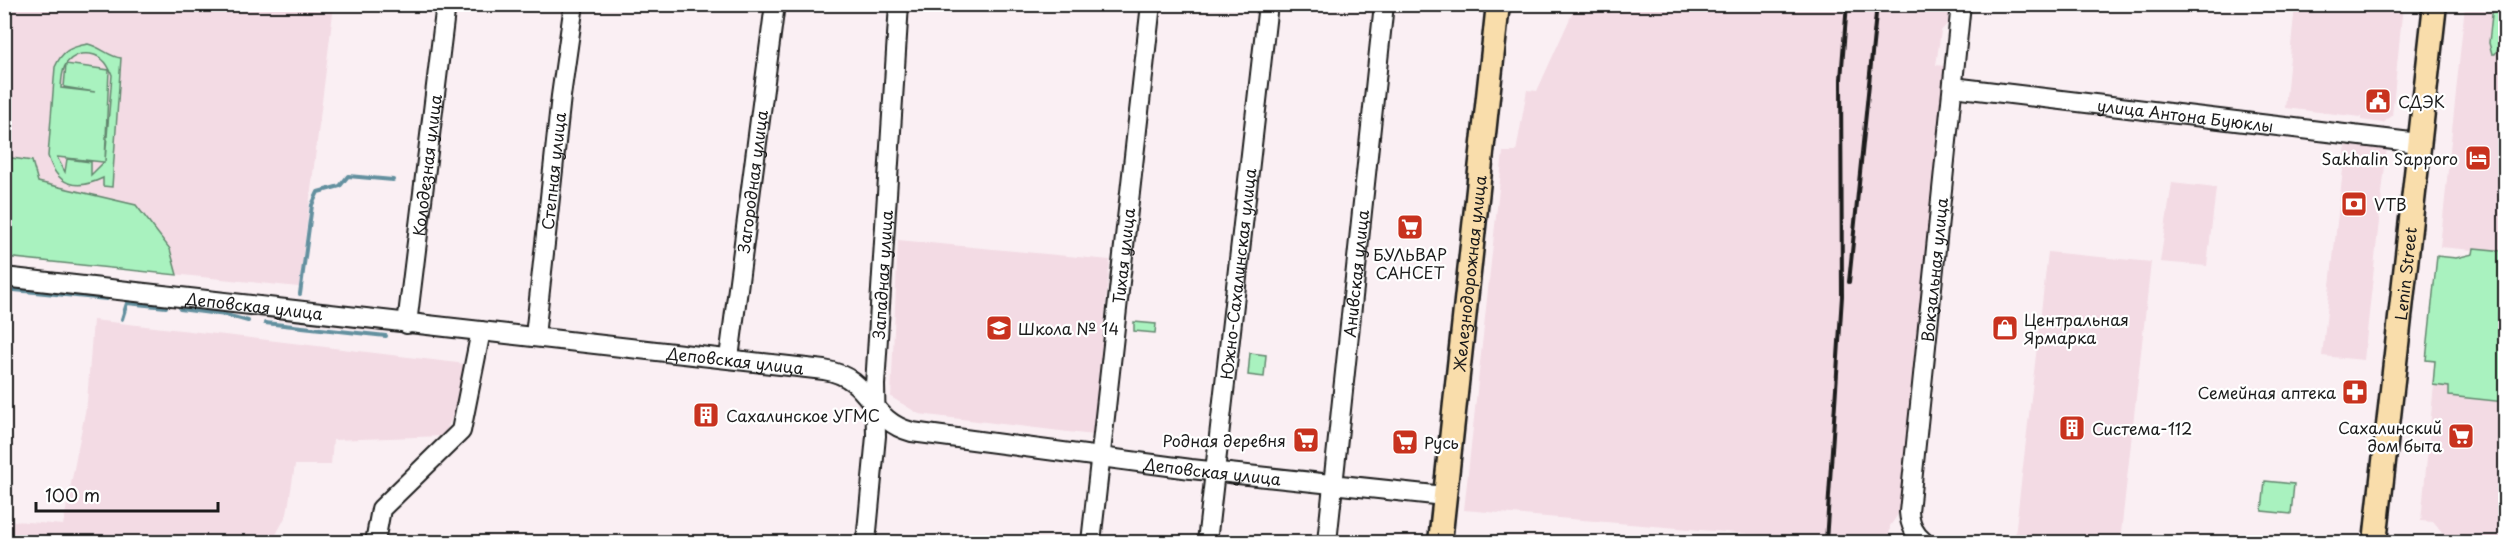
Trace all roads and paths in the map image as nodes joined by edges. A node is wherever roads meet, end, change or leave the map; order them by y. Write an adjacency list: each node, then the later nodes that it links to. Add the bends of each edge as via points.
1 (446, 4): 14 (street, Колодезная улица)
2 (574, 4): 16 (street, Степная улица)
3 (775, 4): 17 (street, Загородная улица)
4 (899, 4): 18 (street, Западная улица)
5 (1151, 4): 19 (street, Тихая улица)
6 (1268, 4): 20 (street, Южно-Сахалинская улица)
7 (1384, 4): 21 (street, Анивская улица)
8 (1498, 4): 22 (main road, Железнодорожная улица)
9 (1961, 4): 11 (street, Вокзальная улица)
10 (2435, 4): 12 (main road, Lenin Street)
11 (1953, 87): 12 (street, улица Антона Буюклы); 23 (street, Вокзальная улица, via 1909,512 1910,523)
12 (2419, 143): 30 (main road, Lenin Street)
13 (4, 277): 14 (street, Деповская улица)
14 (407, 324): 15 (street, Деповская улица)
15 (481, 331): 16 (street, Деповская улица); 24 (street, via 461,431 381,509)
16 (535, 336): 17 (street, Деповская улица)
17 (729, 358): 18 (street, Деповская улица, via 848,376)
18 (876, 409): 19 (street, Деповская улица, via 898,429 912,432); 25 (street, Западная улица)
19 (1102, 456): 20 (street, Деповская улица); 26 (street, Тихая улица)
20 (1216, 471): 21 (street, Деповская улица); 27 (street, Южно-Сахалинская улица)
21 (1332, 484): 22 (street, Деповская улица); 28 (street, Анивская улица)
22 (1444, 496): 29 (main road, Железнодорожная улица)
23 (1921, 539)
24 (375, 543)
25 (866, 543)
26 (1091, 543)
27 (1207, 543)
28 (1327, 543)
29 (1440, 543)
30 (2375, 543)

